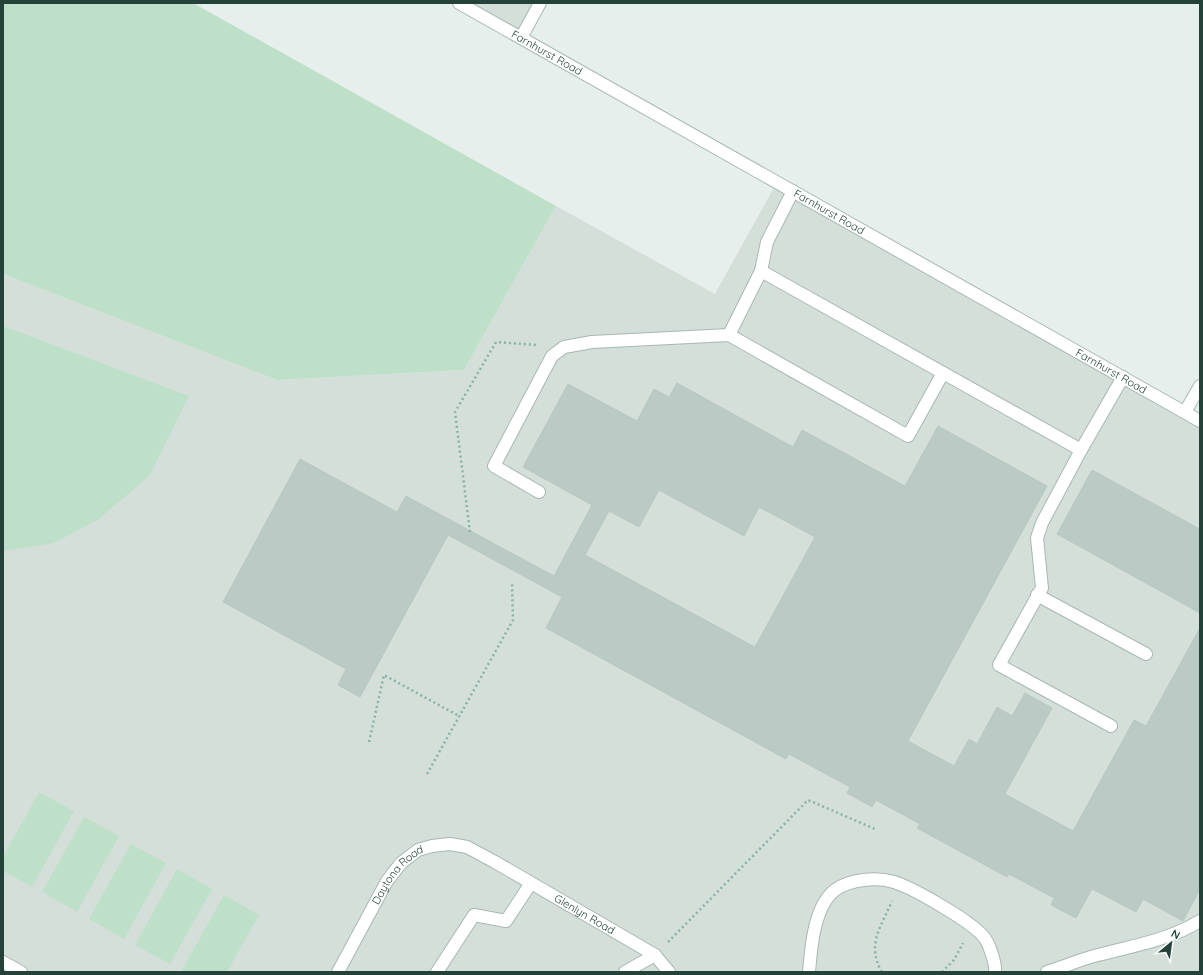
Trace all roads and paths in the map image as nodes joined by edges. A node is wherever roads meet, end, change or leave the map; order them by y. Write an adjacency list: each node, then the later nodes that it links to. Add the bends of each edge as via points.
1 (459, 3): 3 (street, Farnhurst Road)
2 (540, 3): 3 (street)
3 (521, 38): 4 (street, Farnhurst Road)
4 (793, 191): 5 (street, via 767,242); 9 (street, Farnhurst Road)
5 (761, 271): 6 (street); 8 (street)
6 (729, 335): 7 (street, via 592,342); 8 (street, via 908,436)
7 (564, 347): 14 (street, via 552,356 494,466); 15 (path, via 496,342 455,412)
8 (943, 373): 13 (street)
9 (1123, 377): 11 (street, Farnhurst Road); 13 (street)
10 (1200, 386): 11 (street)
11 (1185, 412): 12 (street, Farnhurst Road)
12 (1200, 421)
13 (1081, 450): 17 (street, via 1042,523 1037,538 1042,588)
14 (539, 492)
15 (470, 532)
16 (512, 584): 19 (path, via 513,620)
17 (1037, 595): 18 (street); 20 (street, via 999,665)
18 (1146, 654)
19 (459, 716): 21 (path, via 384,676); 22 (path)
20 (1111, 726)
21 (369, 742)
22 (426, 774)
23 (875, 829): 29 (path, via 808,800)
24 (495, 862): 25 (street, Glenlyn Road); 32 (street, Daytona Road, via 467,848 450,844 418,850 400,863 387,881)
25 (531, 883): 29 (street, Glenlyn Road); 33 (street, via 506,921 474,914)
26 (892, 901): 37 (path, via 873,944 877,964)
27 (1200, 921): 40 (street, via 1159,941 1093,956)
28 (964, 943): 38 (path, via 954,960)
29 (655, 956): 34 (street); 35 (street, Glenlyn Road)
30 (3, 962): 31 (street)
31 (21, 972)
32 (338, 972)
33 (437, 972)
34 (625, 972)
35 (669, 972)
36 (809, 972): 39 (street, via 812,940 826,902 835,891 848,883 869,880 894,882 953,912 986,940)
37 (882, 972)
38 (942, 972)
39 (996, 972)
40 (1047, 972)

